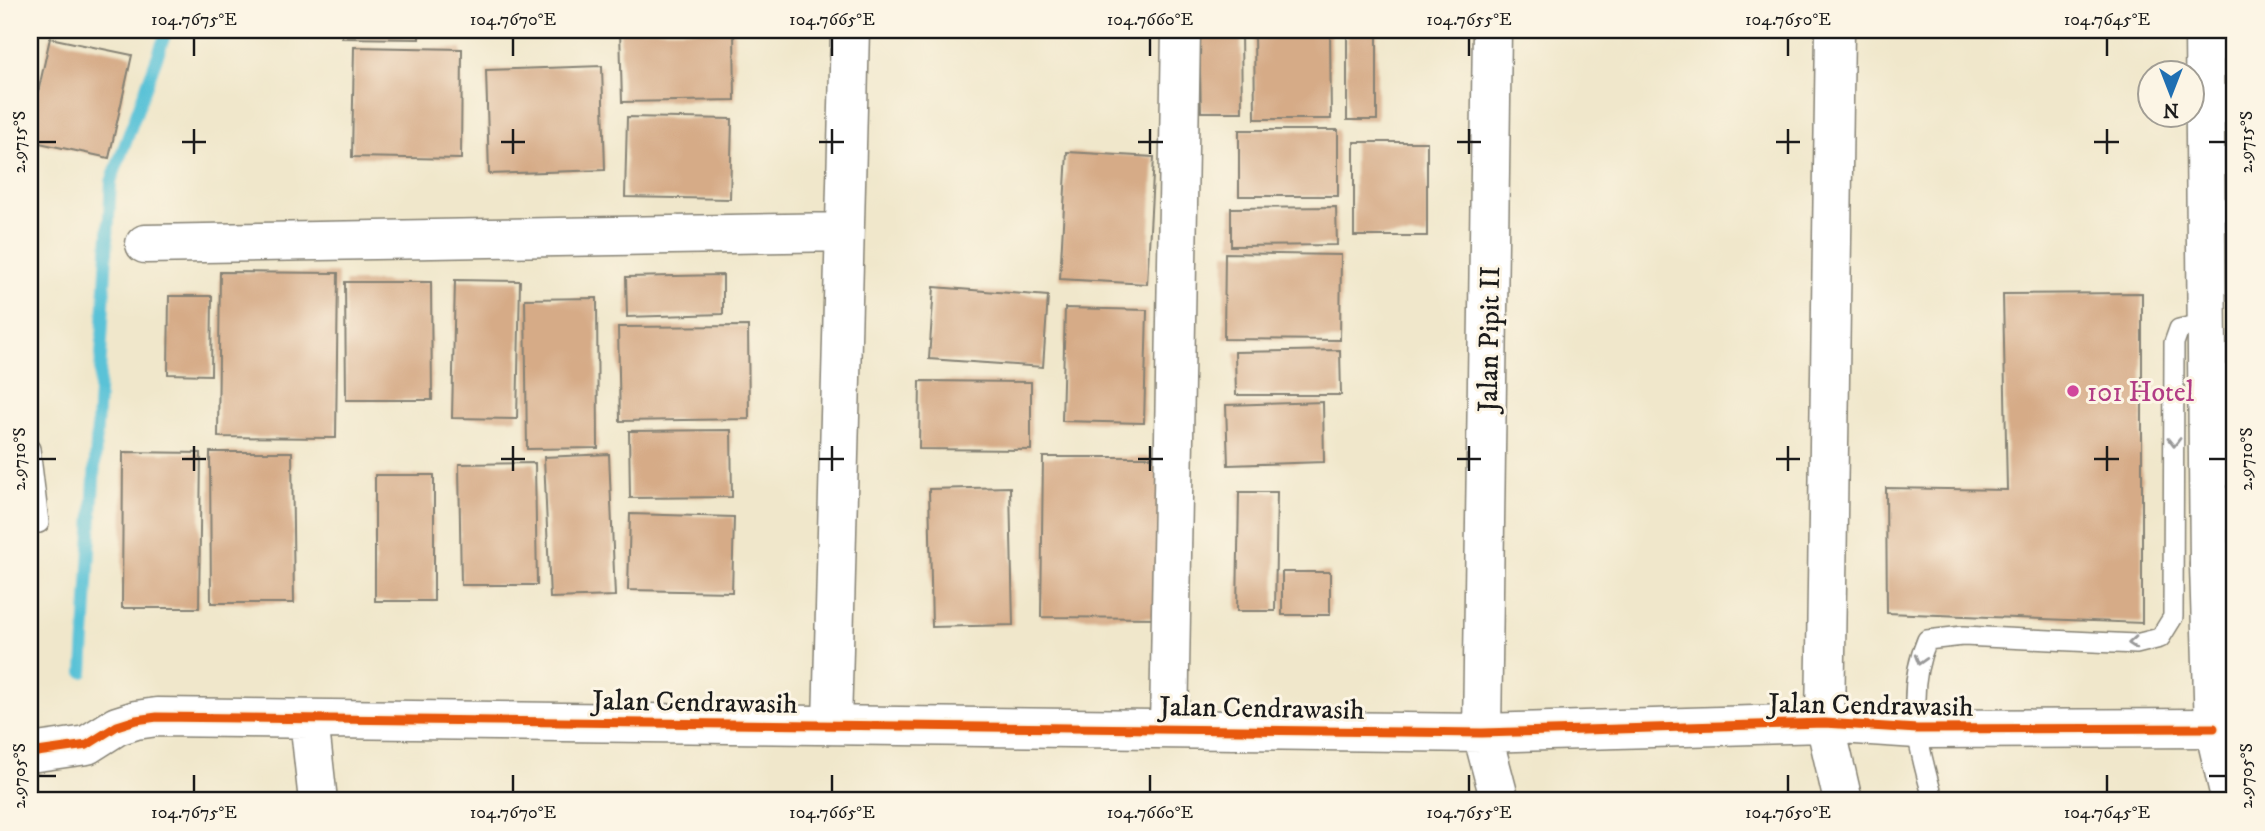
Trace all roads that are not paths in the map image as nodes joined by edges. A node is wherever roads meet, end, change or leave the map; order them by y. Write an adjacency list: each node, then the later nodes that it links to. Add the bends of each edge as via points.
1 (850, 30): 7 (street)
2 (1181, 30): 17 (street)
3 (1492, 30): 19 (street, Jalan Pipit II)
4 (1835, 30): 14 (street)
5 (2215, 44): 6 (street)
6 (2219, 105): 9 (street)
7 (844, 232): 8 (street); 15 (street)
8 (145, 244)
9 (2206, 323): 12 (street); 18 (lane, one-way to 18, via 2179,329 2174,343 2173,617 2160,638 2136,644 1963,636 1927,640 1915,687)
10 (30, 449): 11 (lane)
11 (39, 523)
12 (2222, 563): 16 (street)
13 (309, 719): 15 (street, Jalan Cendrawasih); 20 (street, Jalan Cendrawasih, via 157,717 117,726 87,745); 21 (street)
14 (1825, 723): 18 (street, Jalan Cendrawasih); 19 (street, Jalan Cendrawasih); 23 (street)
15 (832, 725): 17 (street, Jalan Cendrawasih)
16 (2214, 728): 18 (street, Jalan Cendrawasih); 25 (street)
17 (1169, 729): 19 (street, Jalan Cendrawasih)
18 (1917, 729): 24 (lane)
19 (1482, 733): 22 (street, Jalan Pipit II)
20 (30, 753)
21 (318, 801)
22 (1500, 801)
23 (1843, 801)
24 (1934, 801)
25 (2231, 801)

